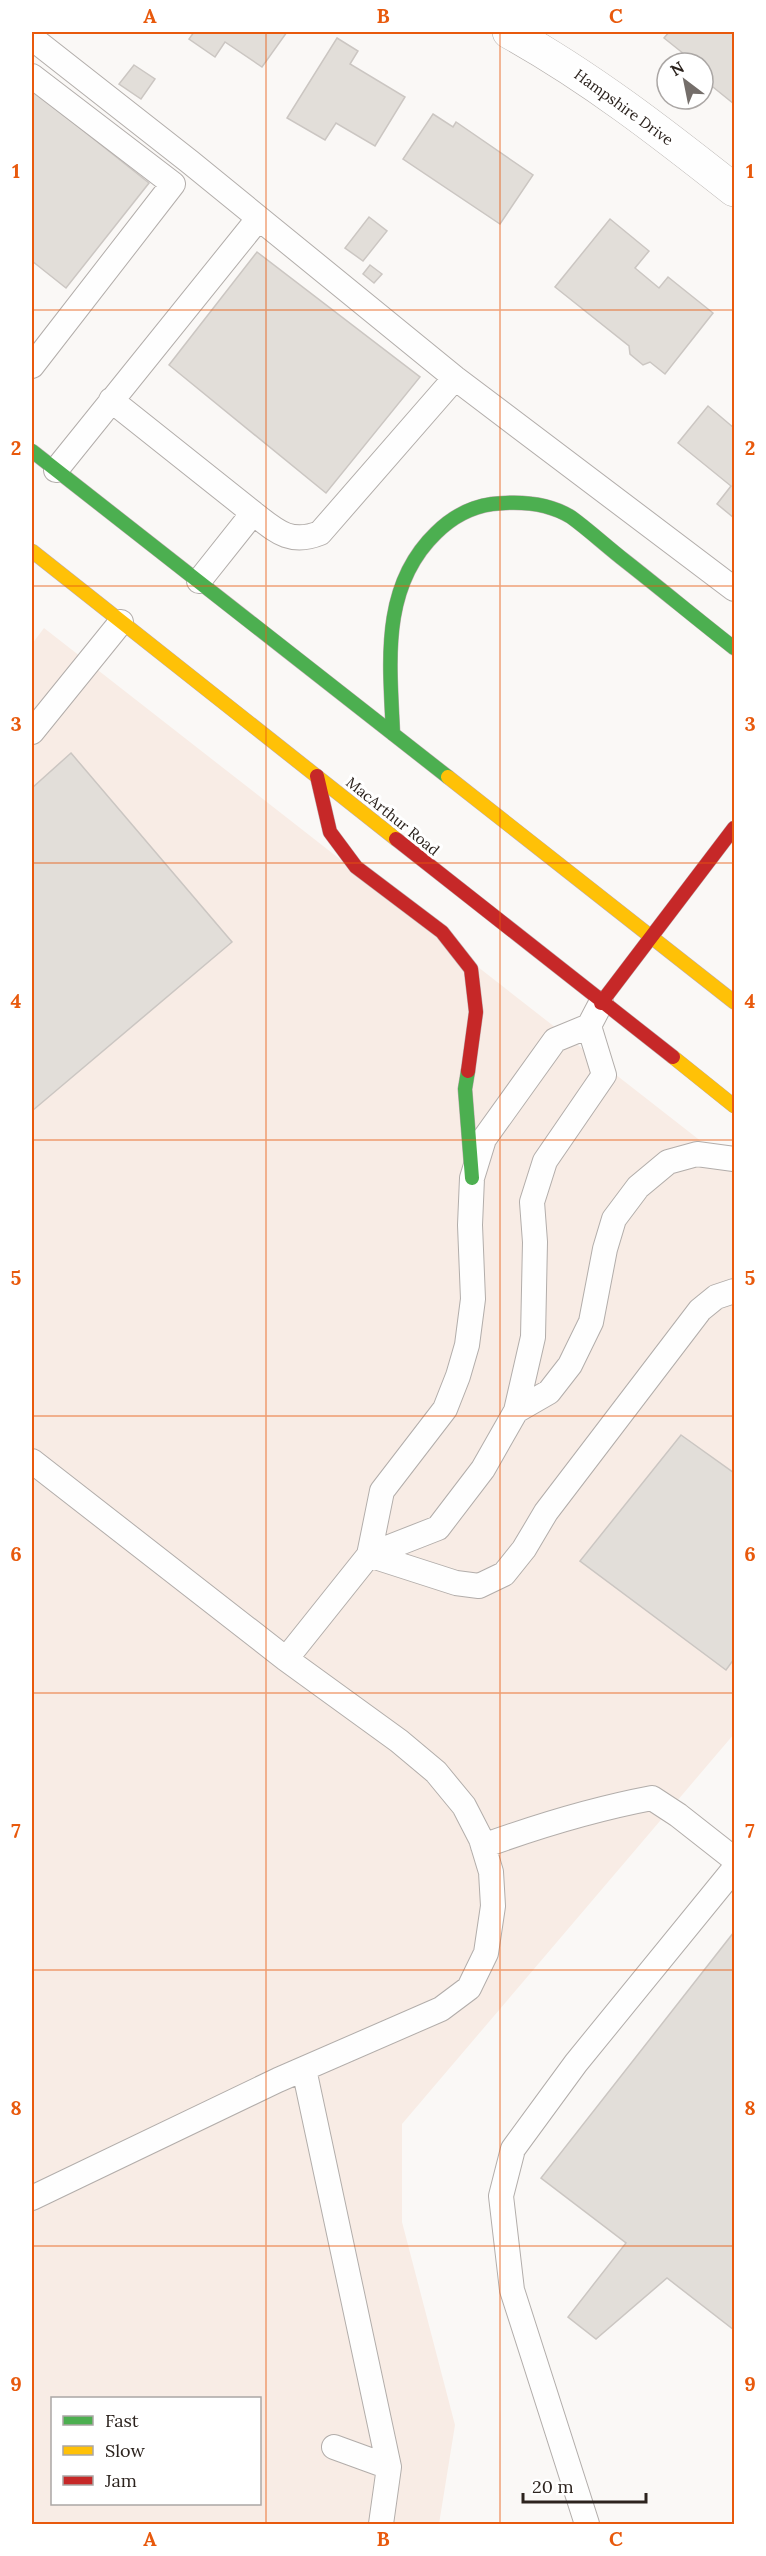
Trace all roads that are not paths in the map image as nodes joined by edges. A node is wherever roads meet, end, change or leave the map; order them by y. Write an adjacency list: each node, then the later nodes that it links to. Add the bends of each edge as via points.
1 (509, 32): 3 (street, Hampshire Drive)
2 (32, 38): 5 (lane)
3 (549, 41): 7 (street, Hampshire Drive)
4 (32, 76): 6 (lane)
5 (190, 162): 6 (lane); 8 (lane)
6 (173, 184): 9 (lane)
7 (735, 190)
8 (258, 219): 10 (lane); 11 (lane)
9 (35, 354)
10 (455, 378): 14 (lane, via 320,532 290,537); 17 (lane)
11 (111, 400): 13 (lane); 14 (lane)
12 (32, 451): 13 (highway)
13 (56, 470): 16 (highway)
14 (253, 513): 16 (lane)
15 (32, 551): 18 (highway, MacArthur Road)
16 (199, 581): 21 (highway)
17 (735, 589)
18 (121, 622): 20 (lane); 22 (highway, MacArthur Road)
19 (735, 648): 21 (highway, via 570,517 537,504 503,501 472,508 445,523 423,545 403,579 394,612 390,654)
20 (32, 732)
21 (393, 734): 24 (highway)
22 (316, 776): 26 (highway, MacArthur Road); 30 (highway, via 330,831 356,867 442,932 471,969 476,1012 465,1089)
23 (735, 828): 24 (highway)
24 (651, 936): 25 (highway); 26 (highway)
25 (735, 1002)
26 (601, 1003): 27 (lane); 28 (highway, MacArthur Road)
27 (589, 1026): 30 (lane, via 555,1040 484,1139); 32 (lane, via 604,1075 545,1161 532,1202 533,1337)
28 (735, 1106)
29 (735, 1158): 32 (lane, via 697,1154 668,1162 638,1187 614,1219 591,1322 570,1365 549,1392)
30 (472, 1178): 34 (lane, via 473,1299 467,1345 445,1409 382,1491)
31 (735, 1291): 34 (lane, via 716,1297 700,1311 546,1512 504,1574 479,1586 456,1583)
32 (516, 1411): 34 (lane, via 483,1469 438,1528)
33 (32, 1461): 35 (lane)
34 (369, 1555): 35 (lane)
35 (286, 1659): 36 (lane, via 436,1772 464,1806)
36 (483, 1846): 37 (lane, via 608,1806 651,1798); 39 (lane, via 492,1872 493,1906 486,1953 469,1989 441,2009)
37 (735, 1858)
38 (735, 1869): 44 (lane, via 576,2063 513,2149 501,2196 512,2290)
39 (304, 2069): 40 (lane); 42 (lane)
40 (32, 2198)
41 (334, 2447): 42 (lane)
42 (389, 2467): 43 (lane)
43 (381, 2524)
44 (587, 2524)

